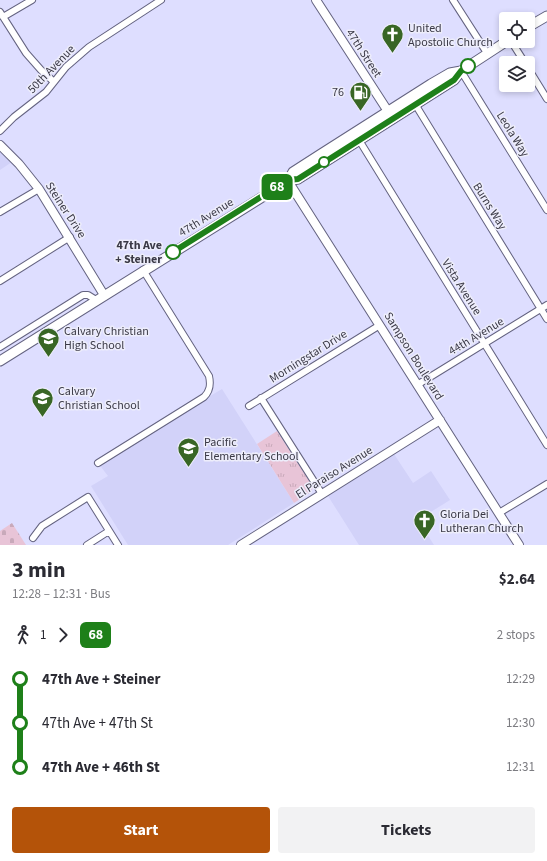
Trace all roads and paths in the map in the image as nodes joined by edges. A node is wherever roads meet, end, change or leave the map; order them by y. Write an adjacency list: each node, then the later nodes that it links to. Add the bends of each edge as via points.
1 (32, 0): 7 (street)
2 (146, 0): 6 (street)
3 (161, 0): 6 (street, 50th Avenue)
4 (316, 0): 18 (street, 47th Street)
5 (453, 0): 11 (street)
6 (151, 7): 15 (street, 50th Avenue, via 89,47 74,59)
7 (2, 15): 15 (street, via 29,58)
8 (547, 16): 9 (main road)
9 (535, 23)
10 (499, 46): 11 (main road, 47th Avenue)
11 (487, 53): 12 (main road, 47th Avenue)
12 (461, 71): 13 (main road, 47th Avenue); 17 (main road, 47th Avenue, via 454,80); 24 (street, Leola Way)
13 (450, 73): 17 (street, via 442,82 417,99); 18 (main road, 47th Avenue)
14 (535, 79): 16 (street)
15 (54, 82): 19 (street, 50th Avenue)
16 (547, 99)
17 (415, 104): 18 (main road, 47th Avenue); 32 (street, Burns Way)
18 (390, 115): 20 (main road, 47th Avenue); 22 (main road, 47th Avenue, via 293,172)
19 (0, 131)
20 (359, 140): 22 (main road, 47th Avenue, via 298,179); 35 (street, Vista Avenue)
21 (0, 145): 23 (street, Steiner Drive)
22 (288, 180): 27 (main road, 47th Avenue); 34 (street, Sampson Boulevard)
23 (39, 188): 25 (street); 26 (street, Steiner Drive)
24 (547, 210)
25 (0, 212)
26 (70, 237): 28 (street); 29 (street, Steiner Drive)
27 (143, 270): 29 (main road, 47th Avenue); 43 (street, via 209,376 210,388 204,397)
28 (0, 281)
29 (104, 295): 30 (main road, 47th Avenue)
30 (96, 300): 36 (street, via 83,295); 37 (main road, 47th Avenue)
31 (547, 305): 32 (street, 44th Avenue)
32 (541, 309): 33 (street, Burns Way); 35 (street, 44th Avenue)
33 (547, 319)
34 (380, 325): 38 (street, Sampson Boulevard); 39 (street, Morningstar Drive)
35 (485, 344): 38 (street, 44th Avenue); 42 (street, Vista Avenue)
36 (0, 347)
37 (0, 361)
38 (417, 385): 41 (street, Sampson Boulevard)
39 (262, 398): 40 (street, Morningstar Drive); 45 (street)
40 (249, 406)
41 (440, 420): 45 (street, El Paraiso Avenue); 46 (street, Sampson Boulevard)
42 (547, 445)
43 (98, 462)
44 (547, 484): 46 (street)
45 (322, 494): 51 (street, El Paraiso Avenue)
46 (499, 513): 52 (street, Sampson Boulevard)
47 (110, 531): 48 (street, via 88,497 42,526); 49 (street); 50 (street)
48 (33, 538)
49 (87, 545)
50 (118, 545)
51 (241, 545)
52 (519, 545)

